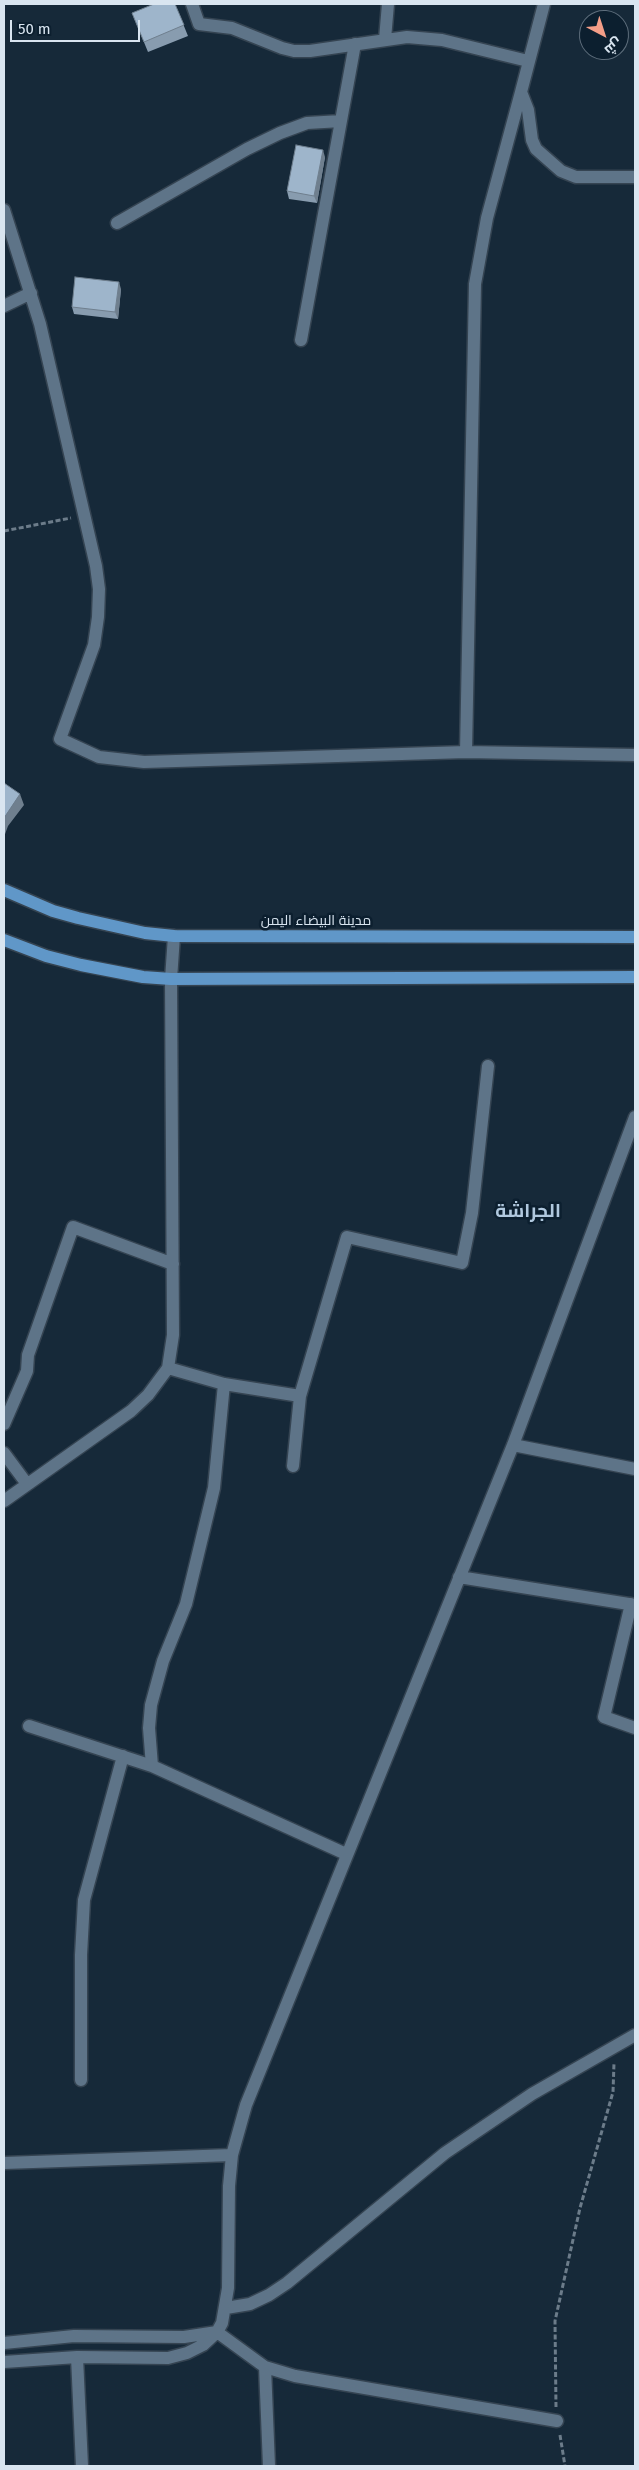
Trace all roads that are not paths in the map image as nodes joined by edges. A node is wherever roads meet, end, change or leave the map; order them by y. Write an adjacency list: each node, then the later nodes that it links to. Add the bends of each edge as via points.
1 (192, 4): 5 (street, via 199,24 232,28 282,48 310,51)
2 (388, 4): 4 (street)
3 (544, 4): 6 (street)
4 (385, 39): 5 (street); 6 (street, via 442,40)
5 (355, 44): 8 (street)
6 (528, 61): 7 (street)
7 (521, 92): 9 (street, via 528,110 532,140 549,163 576,177); 15 (street, via 487,218 476,284)
8 (341, 121): 11 (street, via 307,124 280,133); 14 (street)
9 (635, 177)
10 (4, 210): 12 (street)
11 (117, 223)
12 (31, 293): 13 (street); 15 (street, via 96,566 98,617 94,645 60,739 98,757 144,762)
13 (4, 306)
14 (301, 340)
15 (466, 752): 16 (street)
16 (635, 754)
17 (4, 890): 18 (main road, مدينة البيضاء اليمن, via 78,918)
18 (174, 936): 19 (main road, مدينة البيضاء اليمن); 22 (street)
19 (635, 937)
20 (4, 940): 22 (main road, via 81,965)
21 (635, 977): 22 (main road)
22 (171, 979): 25 (street)
23 (488, 1066): 28 (street, via 472,1213 462,1263 347,1237)
24 (635, 1117): 30 (street)
25 (173, 1264): 26 (street, via 172,1344); 29 (street, via 72,1227 28,1355 27,1371)
26 (168, 1368): 27 (street); 34 (street, via 131,1411)
27 (224, 1384): 28 (street); 41 (street, via 214,1488 186,1604 163,1661 151,1705 148,1728)
28 (300, 1396): 32 (street)
29 (4, 1424)
30 (513, 1444): 33 (street); 36 (street)
31 (4, 1452): 34 (street)
32 (293, 1466)
33 (635, 1469)
34 (27, 1484): 35 (street)
35 (4, 1501)
36 (459, 1577): 37 (street); 42 (street)
37 (633, 1605): 39 (street, via 604,1718)
38 (29, 1726): 40 (street)
39 (635, 1728)
40 (123, 1756): 41 (street); 44 (street, via 84,1900)
41 (152, 1766): 42 (street)
42 (346, 1854): 45 (street, via 255,2078)
43 (635, 2035): 47 (street, via 532,2094 444,2153 275,2291 250,2304)
44 (81, 2080)
45 (232, 2155): 46 (street); 47 (street)
46 (4, 2163)
47 (226, 2308): 48 (street)
48 (217, 2332): 49 (street, via 175,2337 74,2336); 50 (street, via 203,2346 168,2358); 52 (street)
49 (4, 2343)
50 (77, 2357): 51 (street); 54 (street)
51 (4, 2362)
52 (265, 2367): 53 (street, via 295,2376); 55 (street)
53 (557, 2421)
54 (82, 2466)
55 (269, 2466)

